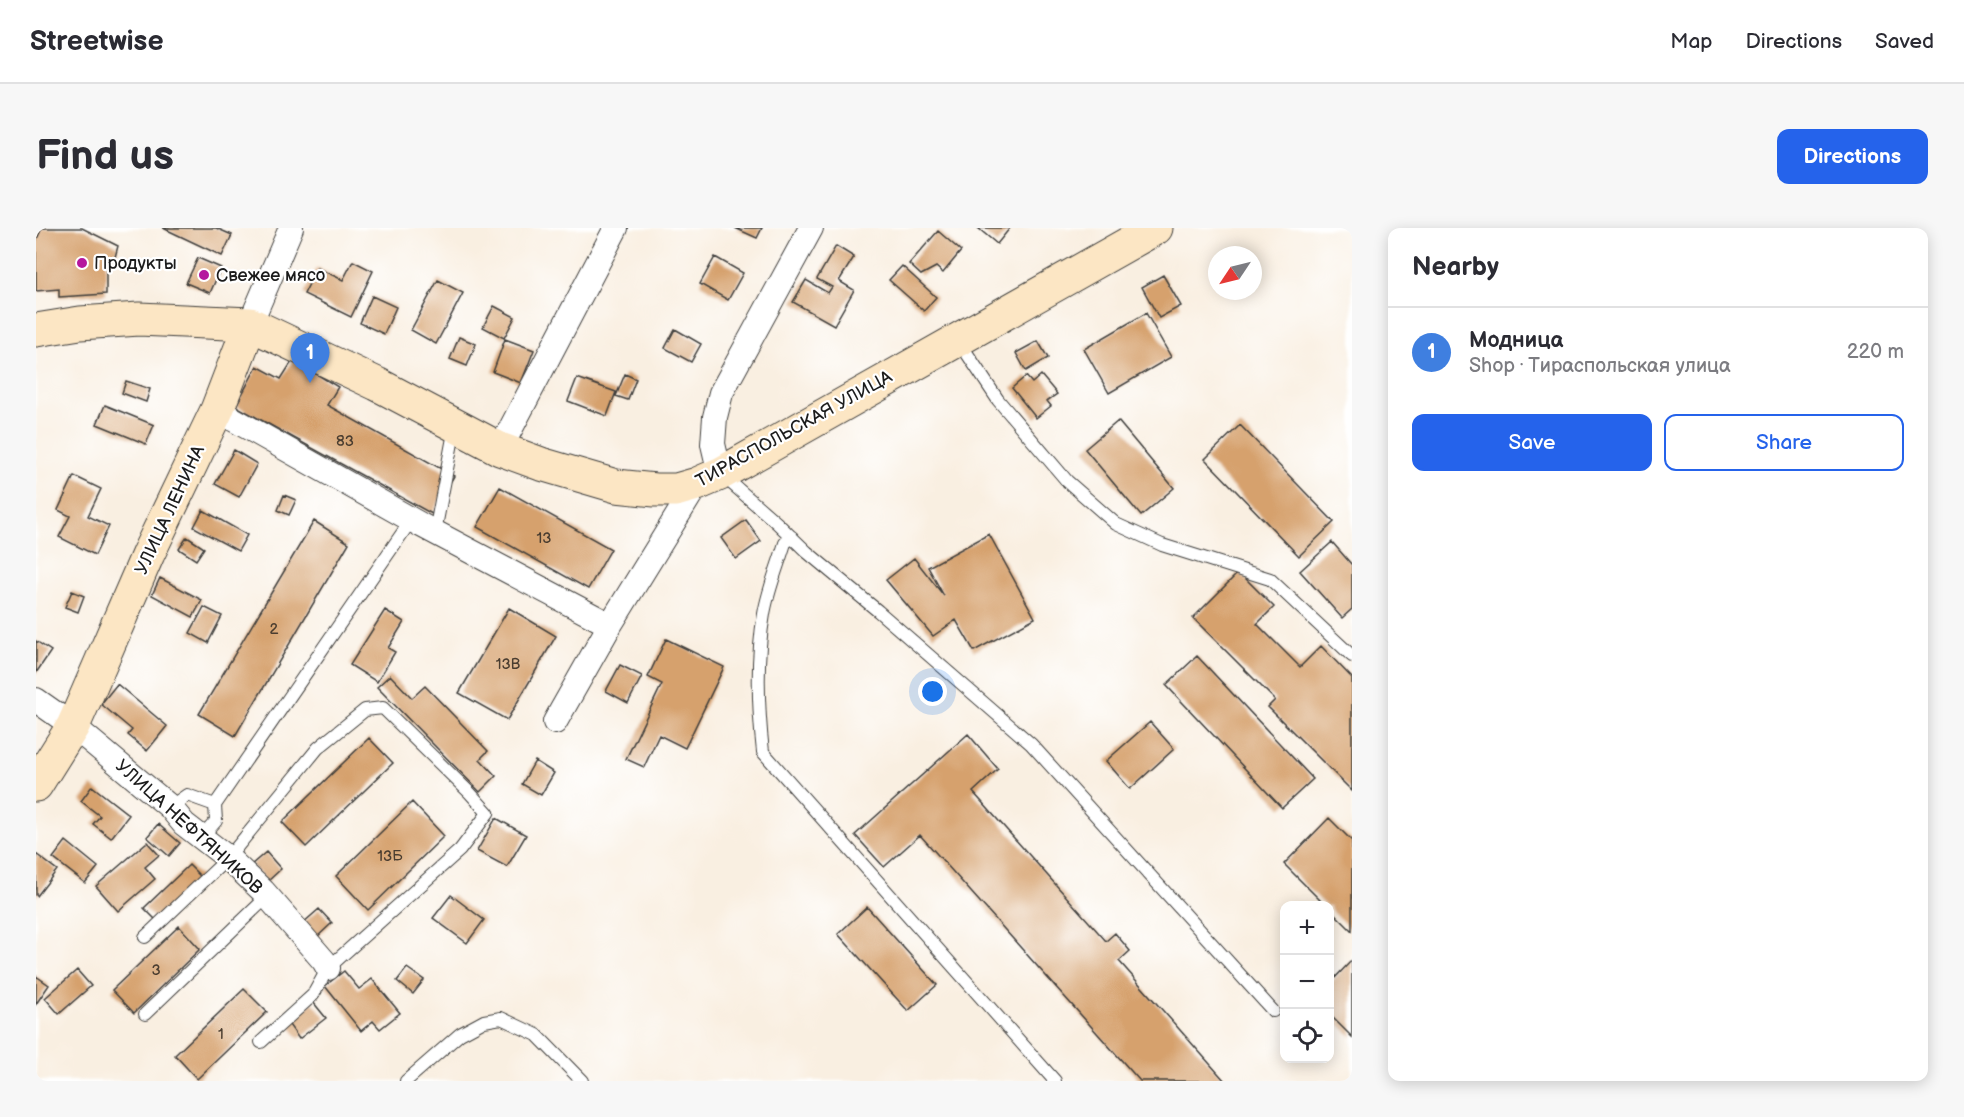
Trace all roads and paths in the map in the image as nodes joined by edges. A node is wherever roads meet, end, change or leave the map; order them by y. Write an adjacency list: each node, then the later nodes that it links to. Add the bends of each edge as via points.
1 (291, 228): 5 (street, УЛИЦА ЛЕНИНА)
2 (616, 228): 10 (street)
3 (810, 228): 11 (street, via 721,393)
4 (1156, 228): 7 (street, ТИРАСПОЛЬСКАЯ УЛИЦА)
5 (250, 324): 6 (street, ТИРАСПОЛЬСКАЯ УЛИЦА, via 139,319); 8 (street, УЛИЦА ЛЕНИНА); 9 (street, ТИРАСПОЛЬСКАЯ УЛИЦА)
6 (36, 330)
7 (957, 339): 11 (street, ТИРАСПОЛЬСКАЯ УЛИЦА); 16 (lane, via 998,400 1067,481 1116,524 1162,545 1270,579)
8 (217, 410): 12 (street); 19 (street, УЛИЦА ЛЕНИНА, via 148,554)
9 (456, 426): 10 (street, ТИРАСПОЛЬСКАЯ УЛИЦА); 13 (lane)
10 (500, 449): 11 (street, ТИРАСПОЛЬСКАЯ УЛИЦА, via 616,486 676,490)
11 (709, 479): 14 (lane); 15 (street)
12 (412, 519): 13 (street); 21 (lane)
13 (435, 532): 15 (street)
14 (792, 537): 28 (lane, via 1031,744); 33 (lane, via 784,543 764,613 759,718 763,752)
15 (610, 625): 18 (street)
16 (1352, 656)
17 (36, 700): 19 (street, УЛИЦА НЕФТЯНИКОВ)
18 (555, 722)
19 (73, 726): 20 (street, УЛИЦА ЛЕНИНА); 22 (street, УЛИЦА НЕФТЯНИКОВ)
20 (36, 785)
21 (215, 805): 22 (lane, via 187,795); 23 (lane, via 216,821)
22 (170, 807): 23 (street, УЛИЦА НЕФТЯНИКОВ)
23 (202, 837): 24 (street, УЛИЦА НЕФТЯНИКОВ)
24 (228, 858): 25 (street, УЛИЦА НЕФТЯНИКОВ); 26 (lane); 27 (lane, via 318,748 365,710 383,708 470,793 488,813 460,850)
25 (267, 897): 27 (street, УЛИЦА НЕФТЯНИКОВ); 29 (lane)
26 (145, 937)
27 (328, 968): 30 (lane, via 313,995)
28 (1273, 1011)
29 (145, 1014)
30 (261, 1042)
31 (406, 1081): 32 (lane, via 460,1034 484,1021 501,1018 537,1035)
32 (582, 1081)
33 (1055, 1081)

